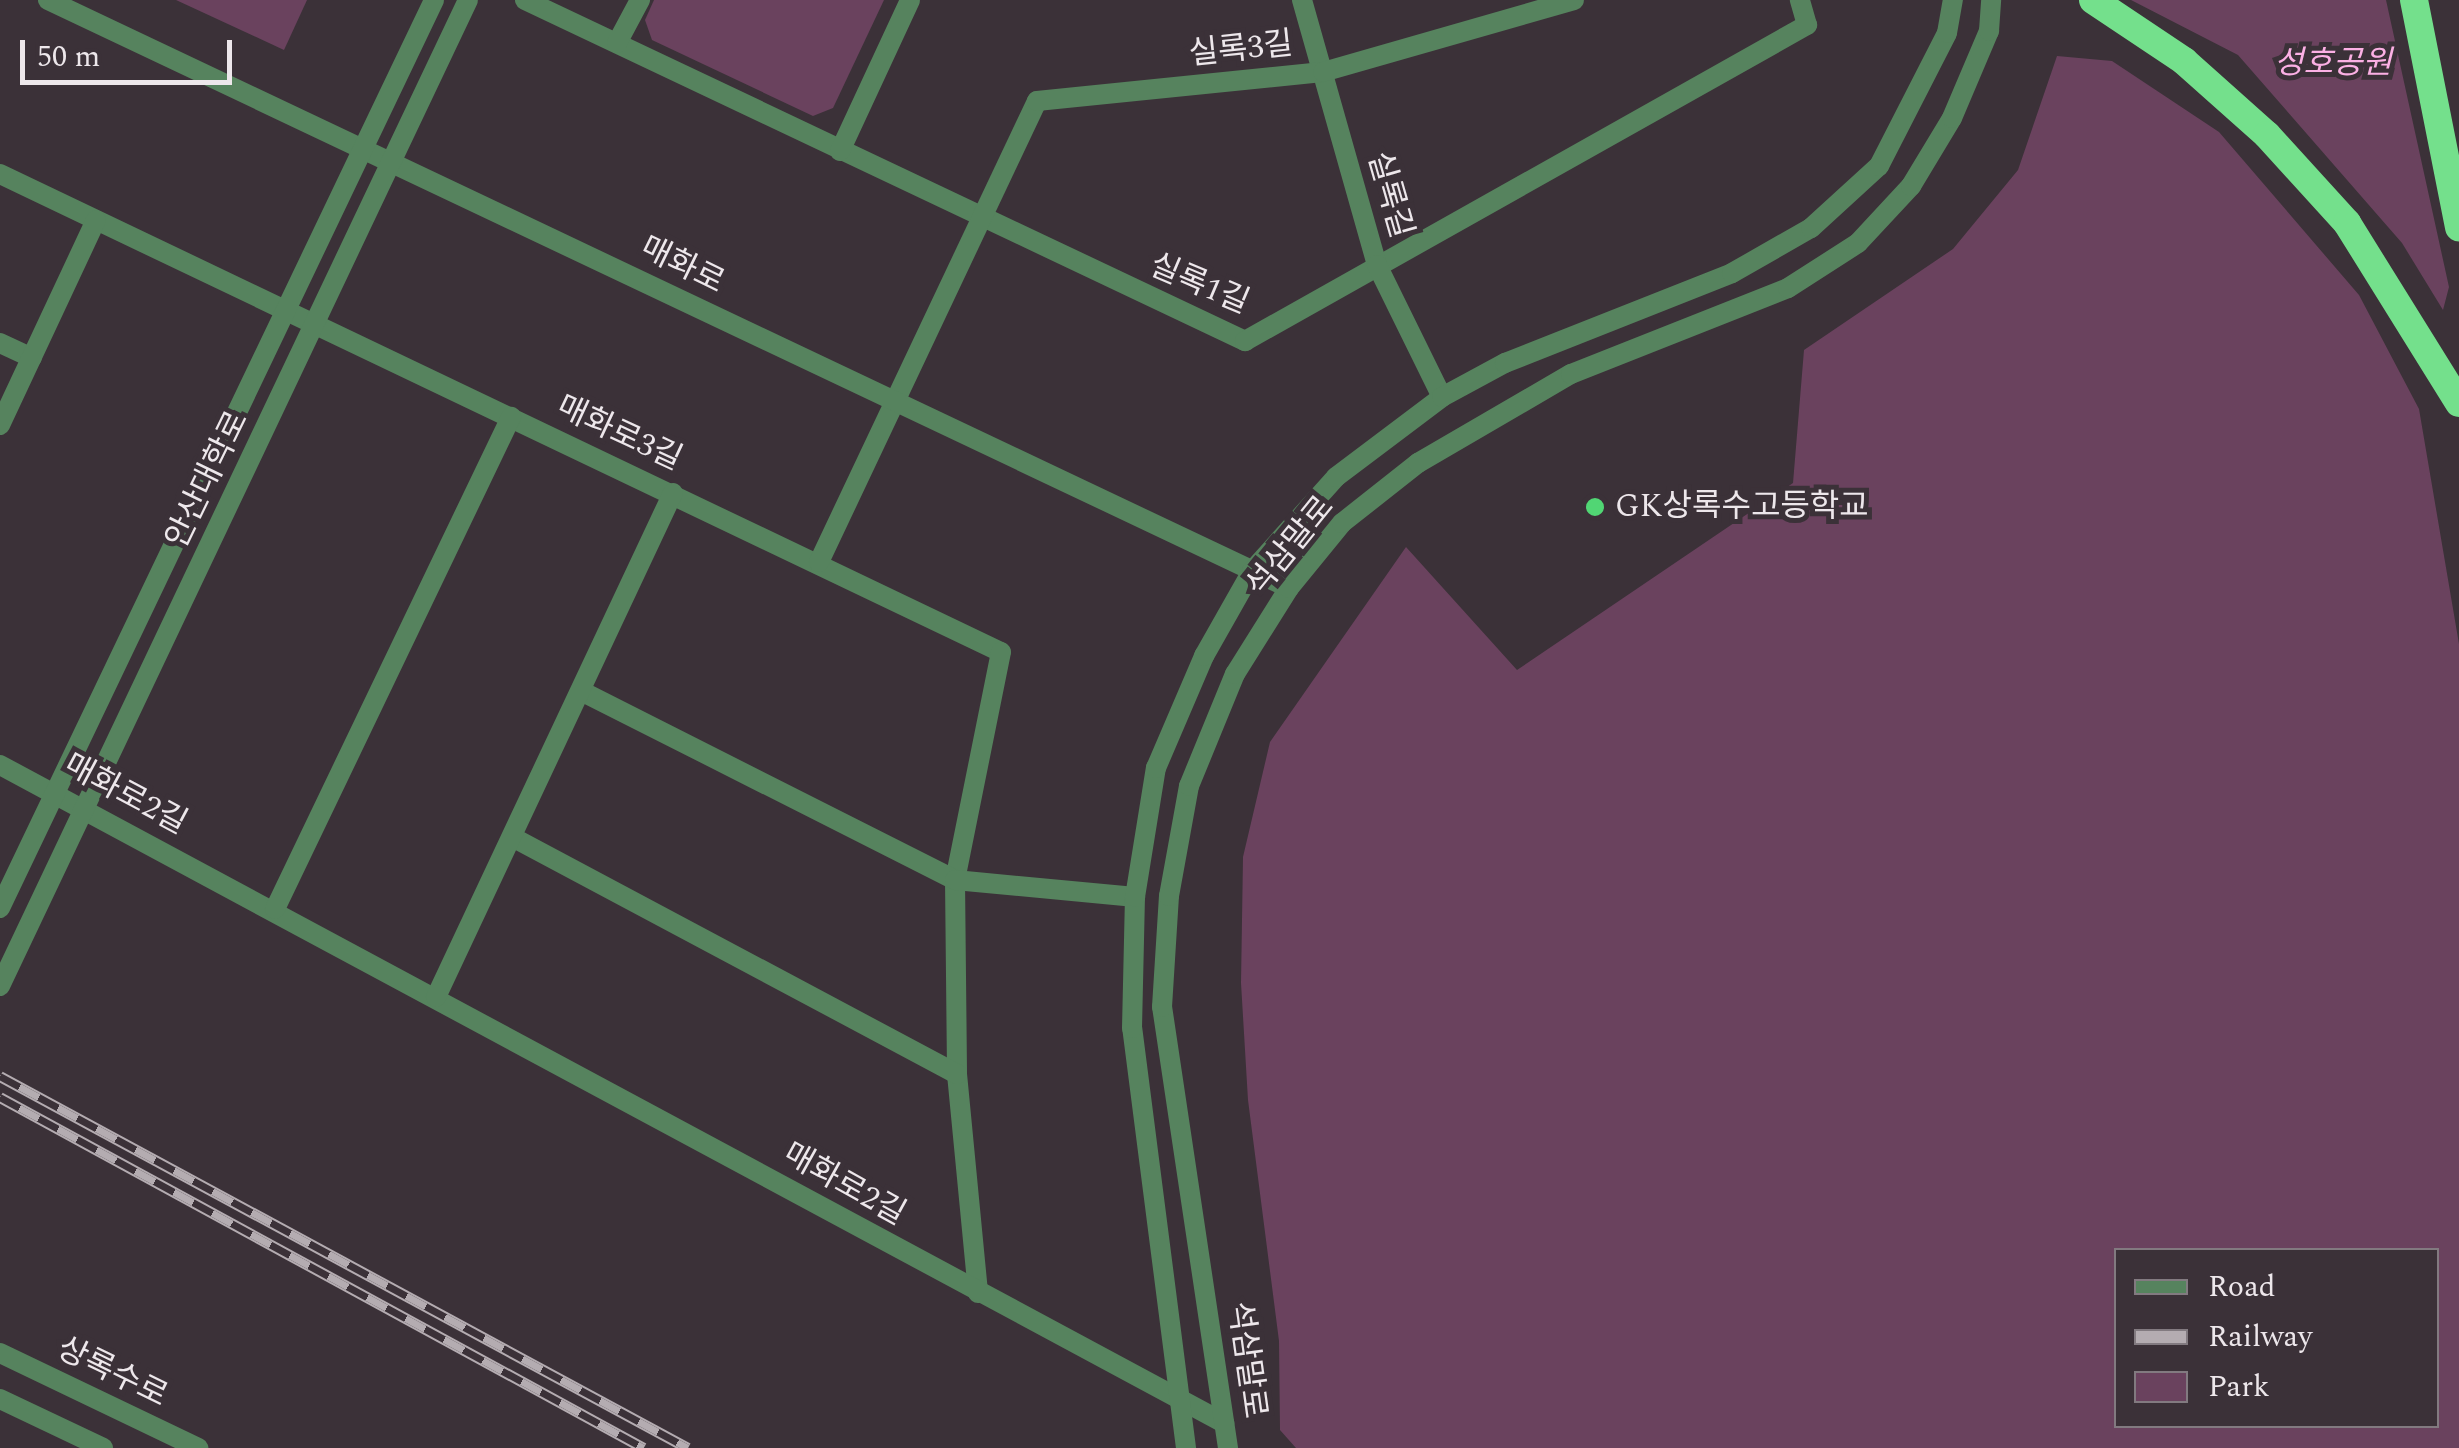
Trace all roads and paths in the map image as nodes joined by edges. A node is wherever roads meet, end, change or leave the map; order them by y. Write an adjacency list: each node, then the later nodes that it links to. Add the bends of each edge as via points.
1 (48, 0): 16 (street, 매화로)
2 (434, 0): 16 (street, 안산대학로)
3 (468, 0): 18 (street, 안산대학로)
4 (524, 0): 14 (street, 실록1길)
5 (640, 0): 14 (street)
6 (910, 0): 17 (street)
7 (1302, 0): 15 (street, 실록길)
8 (1574, 0): 15 (street, 실록3길)
9 (1800, 0): 23 (street, 실록1길, via 1806,25)
10 (1953, 0): 28 (street, 석삼말로, via 1946,34 1879,166 1812,228 1732,273 1505,363)
11 (1992, 0): 36 (street, 석삼말로, via 1989,30 1952,118 1911,186 1858,243 1788,288 1571,374 1483,421 1342,524)
12 (2092, 0): 30 (highway, via 2184,62 2307,179 2347,223)
13 (2414, 0): 22 (highway)
14 (618, 44): 17 (street, 실록1길)
15 (1323, 72): 20 (street, 실록3길, via 1038,101); 23 (street, 실록길)
16 (365, 148): 18 (street, 매화로); 24 (street, 안산대학로)
17 (840, 151): 20 (street, 실록1길)
18 (394, 161): 25 (street, 안산대학로); 29 (street, 매화로)
19 (0, 174): 21 (street, 매화로3길)
20 (978, 219): 23 (street, 실록1길, via 1245,341); 29 (street)
21 (96, 220): 24 (street, 매화로3길); 27 (street)
22 (2459, 228)
23 (1377, 265): 28 (street, 실록길)
24 (288, 308): 25 (street, 매화로3길); 39 (street, 안산대학로)
25 (320, 322): 31 (street, 매화로3길); 40 (street, 안산대학로)
26 (0, 343): 27 (street)
27 (32, 358): 32 (street)
28 (1442, 397): 35 (street, 석삼말로, via 1336,477)
29 (894, 401): 34 (street); 35 (street, 매화로)
30 (2459, 403)
31 (511, 416): 33 (street, 매화로3길); 45 (street)
32 (0, 425)
33 (674, 493): 34 (street, 매화로3길); 37 (street)
34 (818, 562): 42 (street, 매화로3길, via 1001,652)
35 (1252, 571): 36 (street, 매화로); 43 (street, 석삼말로, via 1204,656 1156,768)
36 (1289, 588): 53 (street, 석삼말로, via 1235,674 1189,786 1170,896 1162,1007)
37 (583, 692): 41 (street); 42 (street)
38 (0, 764): 39 (street, 매화로2길)
39 (54, 791): 40 (street, 매화로2길); 44 (street, 안산대학로)
40 (83, 805): 45 (street, 매화로2길); 46 (street, 안산대학로)
41 (514, 838): 47 (street); 48 (street)
42 (955, 880): 43 (street); 48 (street, 매화로3길)
43 (1136, 896): 52 (street, 석삼말로, via 1132,1028)
44 (0, 908)
45 (275, 909): 47 (street, 매화로2길)
46 (0, 986)
47 (436, 997): 49 (street, 매화로2길)
48 (958, 1074): 49 (street, 매화로3길)
49 (978, 1292): 52 (street, 매화로2길)
50 (0, 1353): 56 (street, 상록수로)
51 (0, 1400): 54 (street)
52 (1181, 1402): 53 (street, 매화로2길); 57 (street, 석삼말로)
53 (1224, 1424): 58 (street, 석삼말로)
54 (71, 1441): 55 (street)
55 (103, 1448)
56 (198, 1448)
57 (1186, 1448)
58 (1228, 1448)

